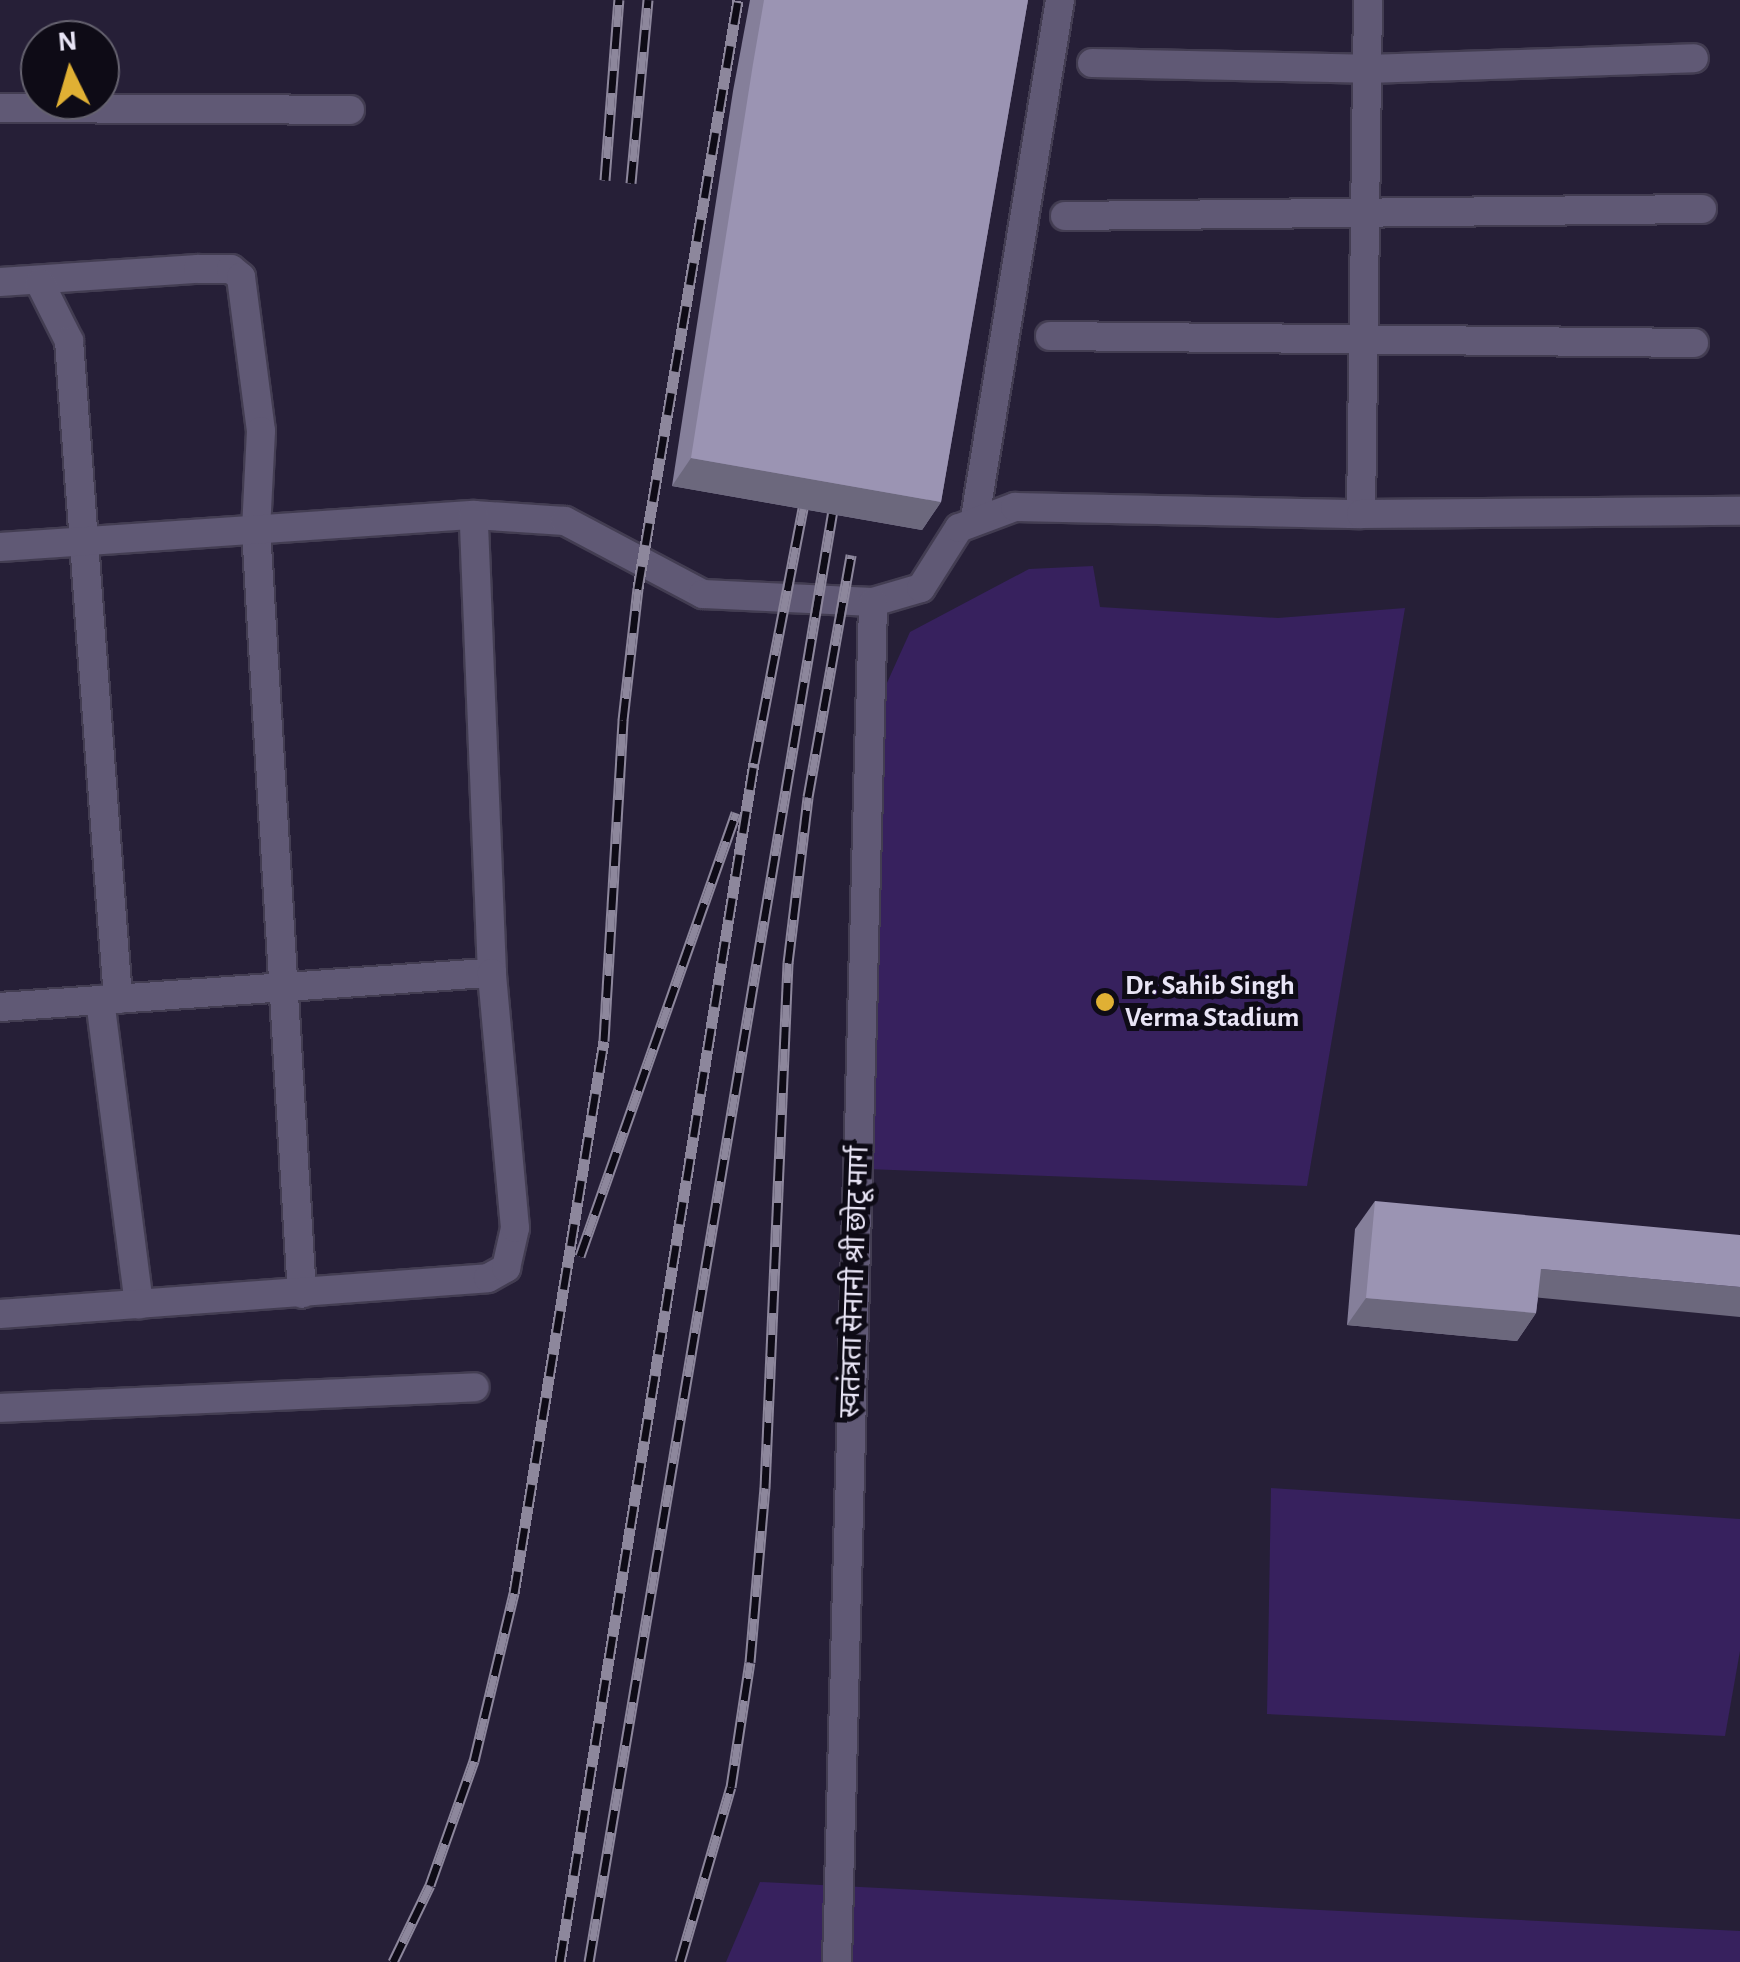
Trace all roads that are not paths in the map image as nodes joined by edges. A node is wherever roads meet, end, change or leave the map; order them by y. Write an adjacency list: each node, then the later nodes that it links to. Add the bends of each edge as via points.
1 (1060, 0): 19 (street)
2 (1368, 0): 5 (street)
3 (1694, 58): 5 (street)
4 (1092, 64): 5 (street)
5 (1367, 69): 9 (street)
6 (0, 108): 7 (street)
7 (350, 110)
8 (1702, 210): 9 (street)
9 (1366, 214): 10 (street); 15 (street)
10 (1066, 216)
11 (0, 282): 12 (street)
12 (40, 282): 20 (street, via 198,269 231,269 242,277 262,431); 21 (street, via 69,340)
13 (1050, 336): 15 (street)
14 (1694, 343): 15 (street)
15 (1364, 344): 17 (street)
16 (1740, 511): 17 (street)
17 (1361, 514): 19 (street, via 1015,506)
18 (474, 516): 20 (street); 23 (street, via 564,520 703,594); 24 (street)
19 (975, 518): 23 (street, via 959,528 921,588)
20 (256, 529): 21 (street); 25 (street)
21 (86, 540): 22 (street); 26 (street)
22 (0, 546)
23 (873, 602): 33 (street, स्वतंत्रता सेनानी श्री छोटू मार्ग)
24 (492, 973): 25 (street); 28 (street, via 515,1228 506,1268 488,1278)
25 (287, 986): 26 (street); 28 (street)
26 (109, 1000): 27 (street); 29 (street)
27 (0, 1007)
28 (302, 1294): 29 (street)
29 (139, 1305): 30 (street)
30 (0, 1314)
31 (475, 1386): 32 (street)
32 (0, 1408)
33 (836, 1962)

